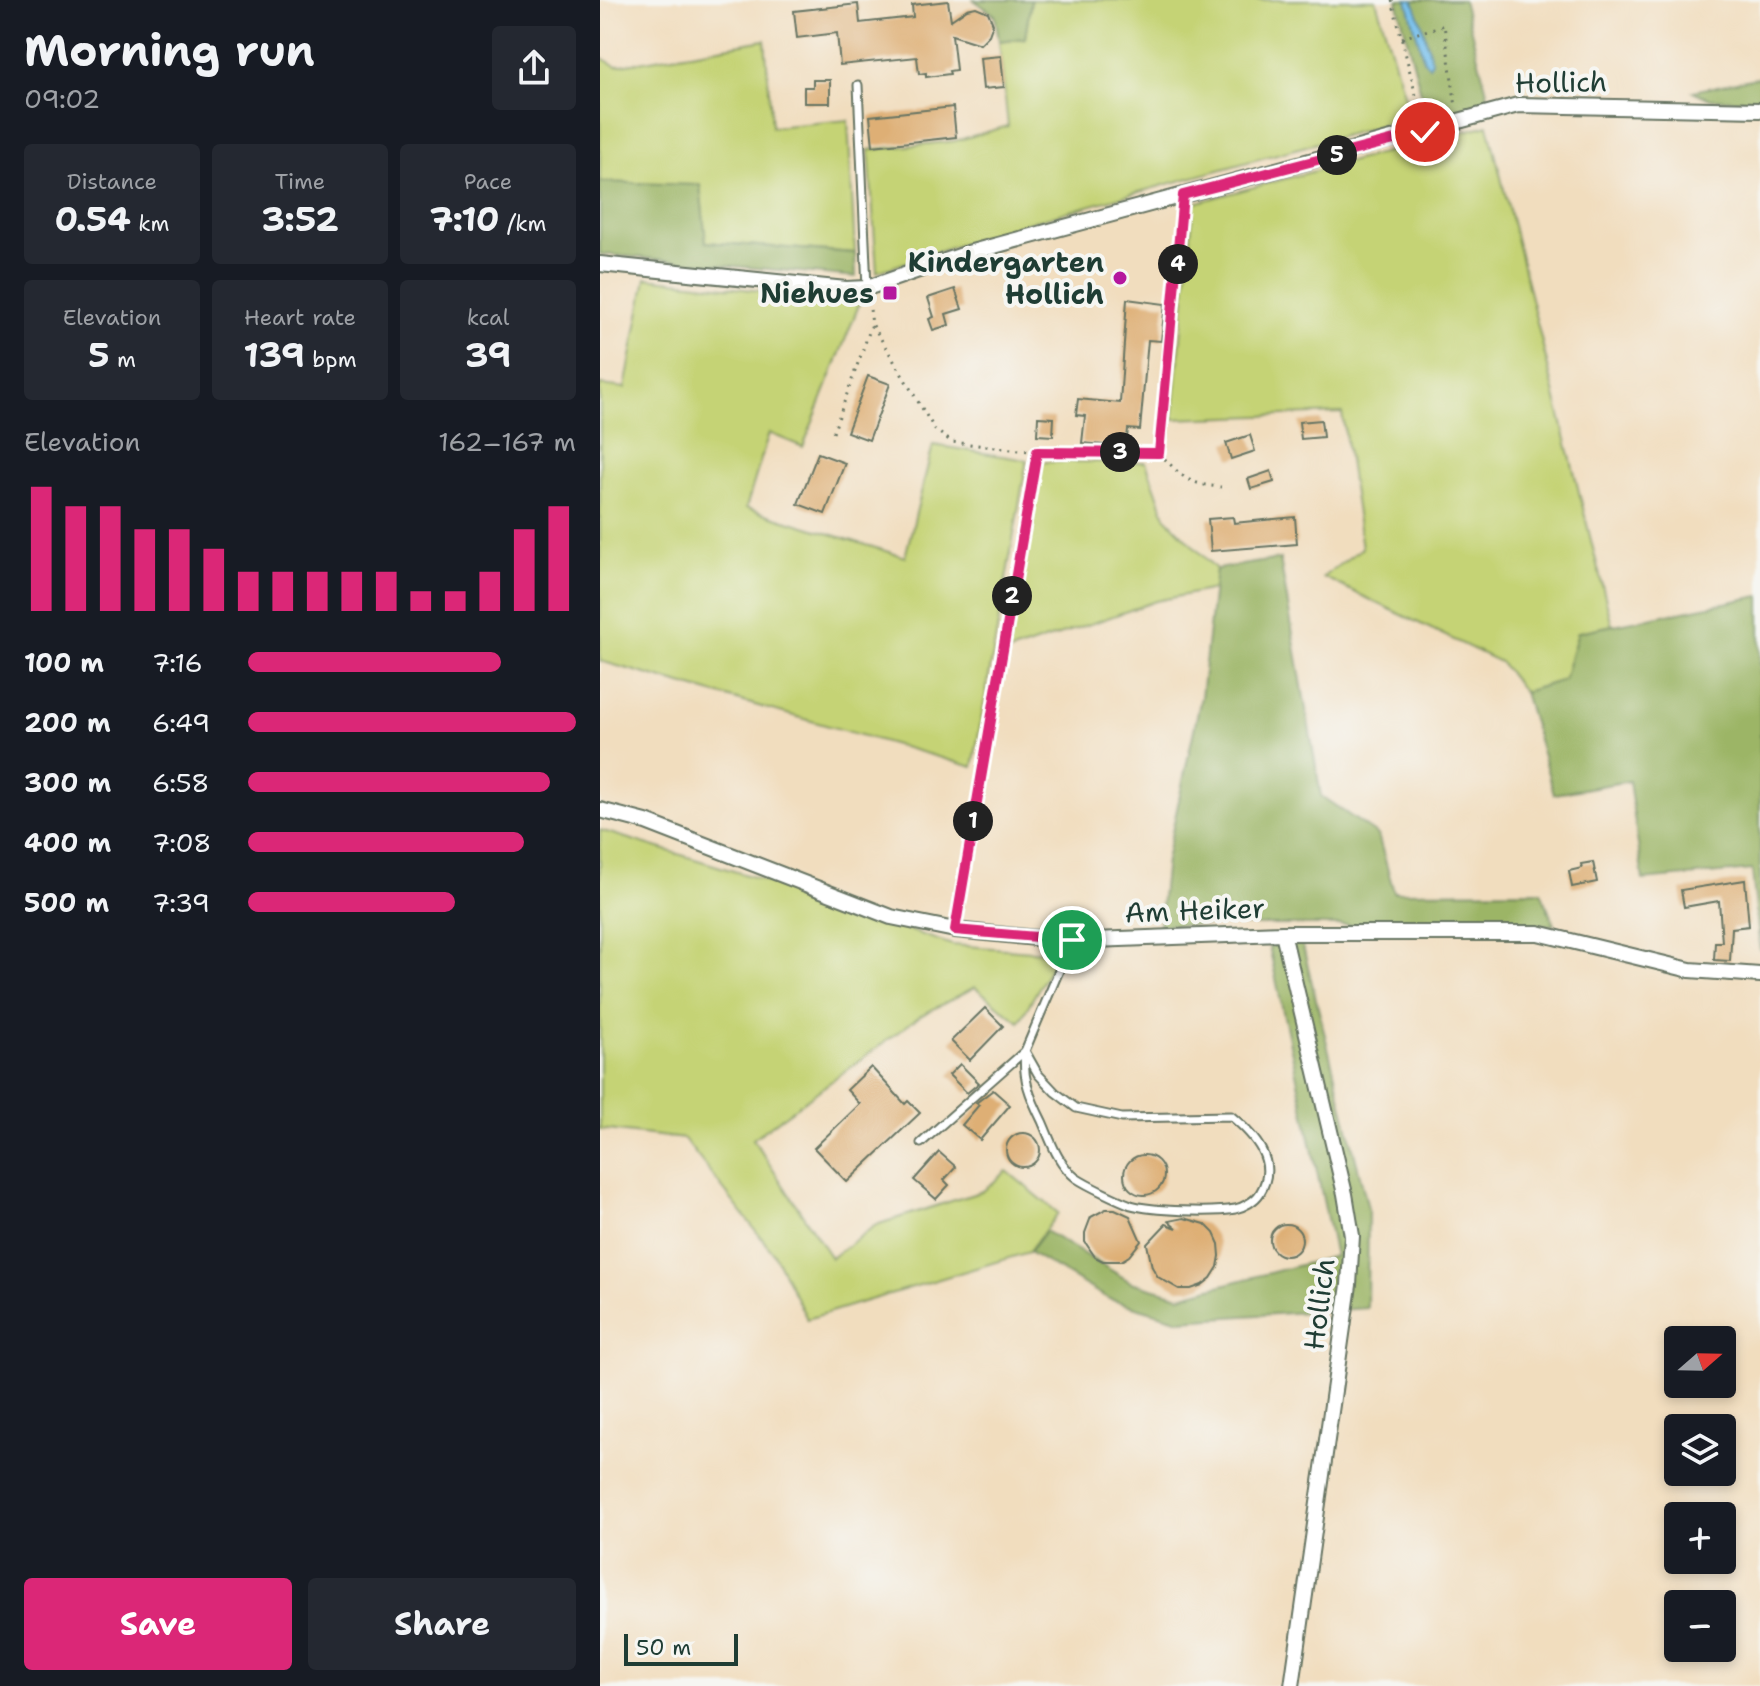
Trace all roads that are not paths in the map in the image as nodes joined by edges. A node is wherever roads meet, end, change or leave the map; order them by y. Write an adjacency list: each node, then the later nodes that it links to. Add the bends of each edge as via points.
1 (858, 85): 4 (lane)
2 (1760, 110): 4 (street, Hollich, via 1518,105 968,253)
3 (600, 264): 4 (street)
4 (867, 288)
5 (600, 810): 7 (street, Am Heiker, via 646,822 891,917 955,930)
6 (1283, 933): 7 (street, Am Heiker); 8 (street, Am Heiker, via 1538,933 1690,970); 11 (street, Hollich, via 1352,1236)
7 (1072, 940): 9 (lane)
8 (1760, 975)
9 (1025, 1051): 9 (lane, via 1046,1083 1076,1108 1122,1118 1231,1116 1251,1132 1267,1160 1267,1182 1256,1199 1238,1209 1207,1211 1132,1205 1076,1177 1053,1152 1030,1097 1022,1072); 10 (lane)
10 (921, 1143)
11 (1292, 1686)

